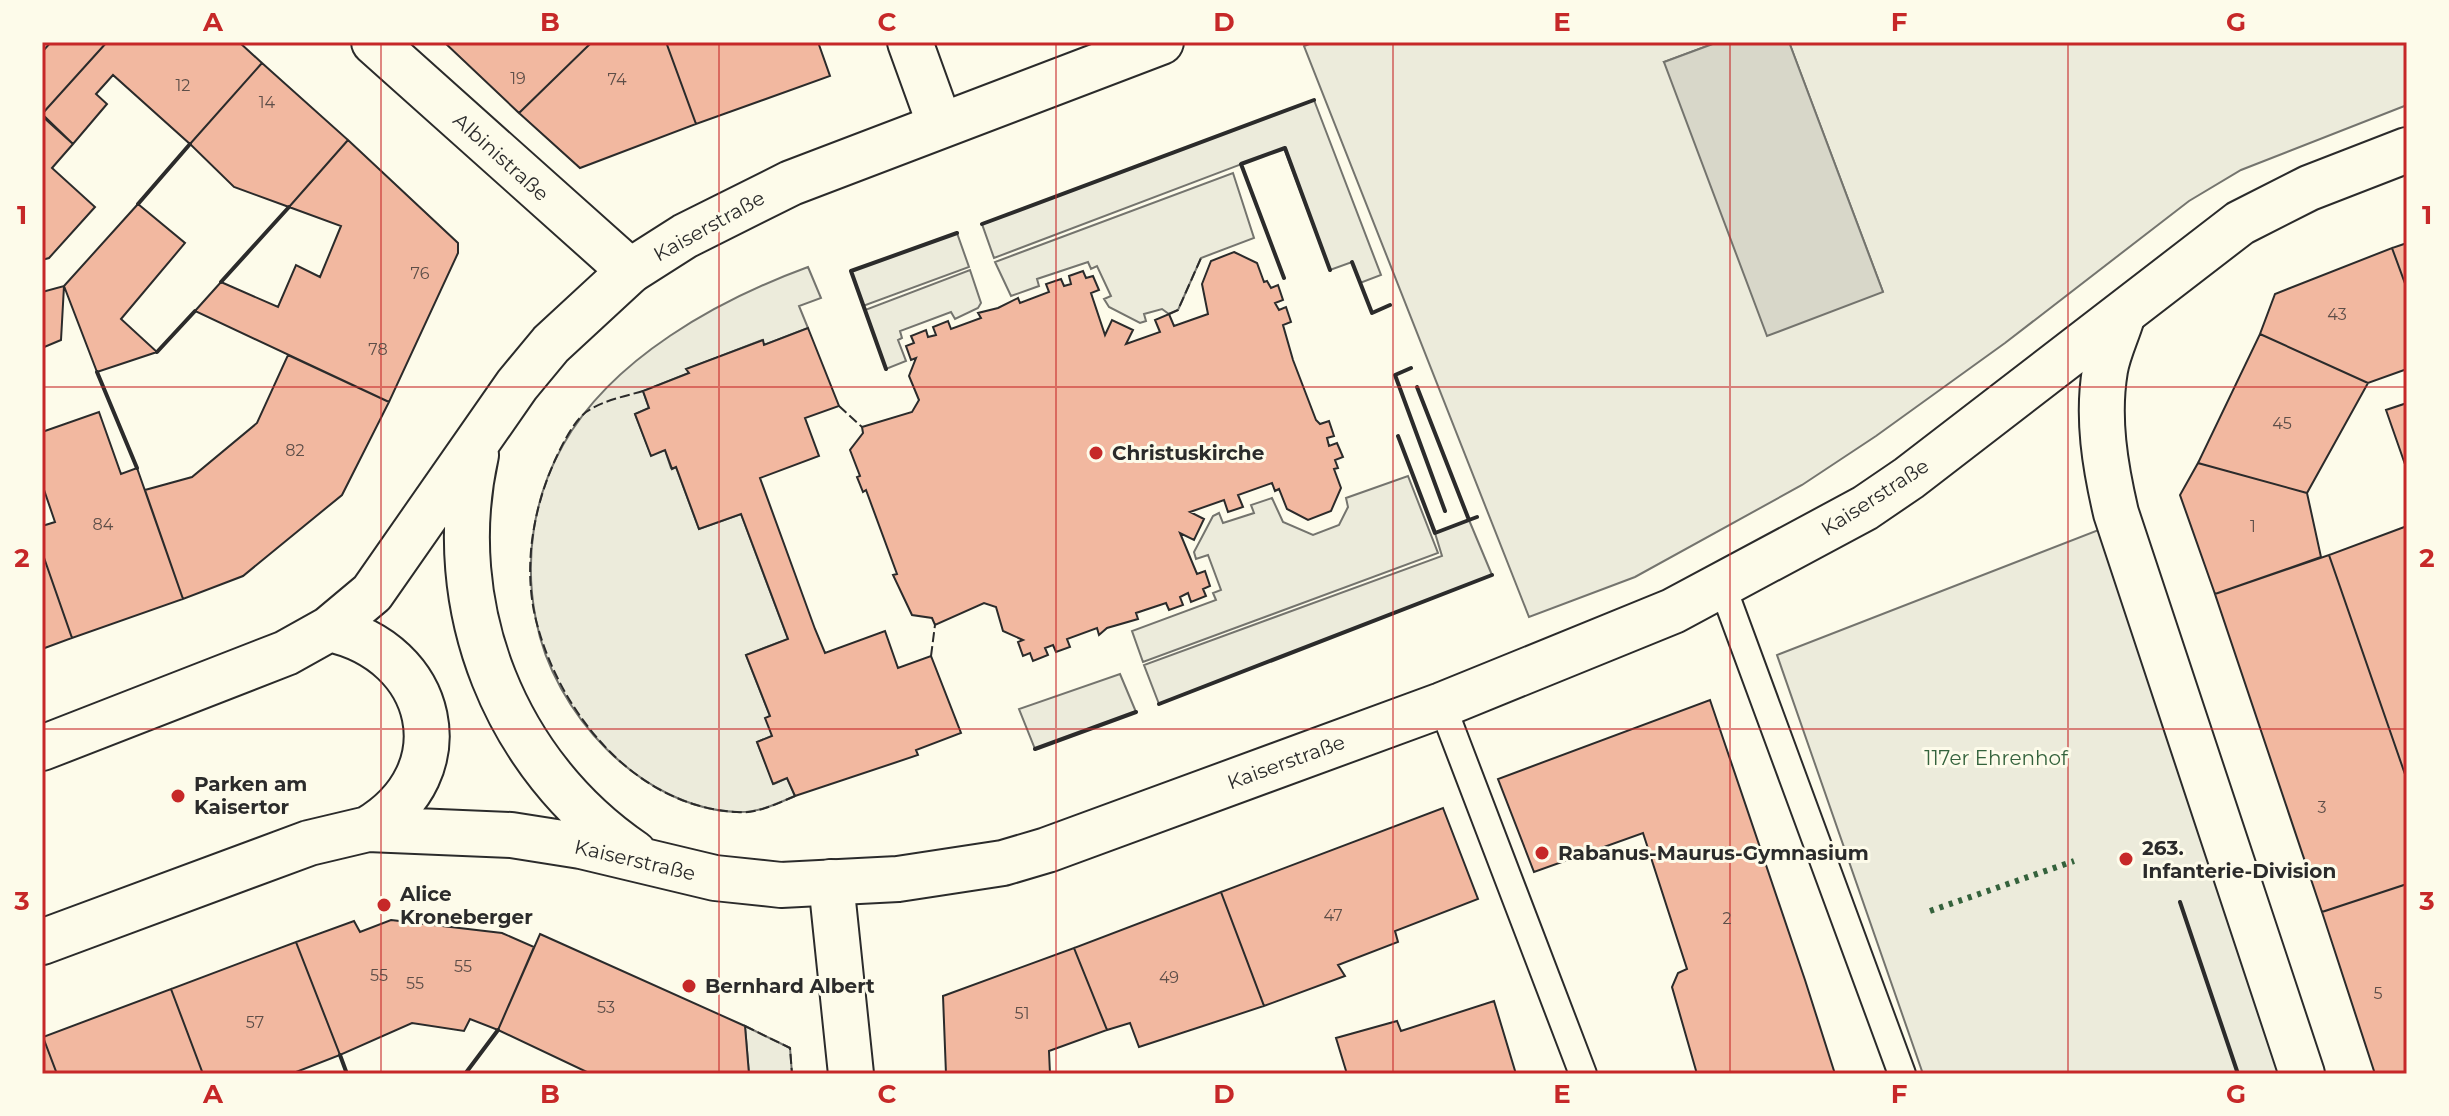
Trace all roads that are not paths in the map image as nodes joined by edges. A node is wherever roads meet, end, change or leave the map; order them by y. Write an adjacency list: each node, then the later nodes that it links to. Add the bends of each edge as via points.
1 (374, 42): 6 (main road, Albinistraße)
2 (910, 42): 4 (main road)
3 (1161, 42): 4 (main road, Kaiserstraße)
4 (940, 125): 6 (main road, Kaiserstraße, via 735,208)
5 (2407, 150): 7 (main road, Kaiserstraße, via 2251,216)
6 (630, 271): 8 (main road, Kaiserstraße, via 551,344)
7 (2122, 317): 9 (main road, Kaiserstraße, via 1865,508); 20 (main road, via 2105,369 2102,417 2105,466 2116,513)
8 (480, 437): 10 (main road, Kaiserstraße, via 372,593); 14 (main road, via 467,518 467,559 480,640 493,679 510,717 557,784 585,814)
9 (1723, 588): 11 (main road, Kaiserstraße); 19 (lane)
10 (329, 629): 12 (main road, Kaiserstraße, via 286,653); 13 (main road, via 387,652 413,685 425,725 421,767 412,786 385,819)
11 (1442, 705): 15 (main road, Kaiserstraße, via 1047,850 956,873); 18 (lane)
12 (42, 748)
13 (368, 829): 14 (main road, Kaiserstraße, via 511,835); 16 (main road, Kaiserstraße, via 309,843)
14 (651, 864): 15 (main road, Kaiserstraße, via 781,885)
15 (831, 882): 17 (main road)
16 (42, 942)
17 (851, 1074)
18 (1583, 1074)
19 (1902, 1074)
20 (2302, 1074)

